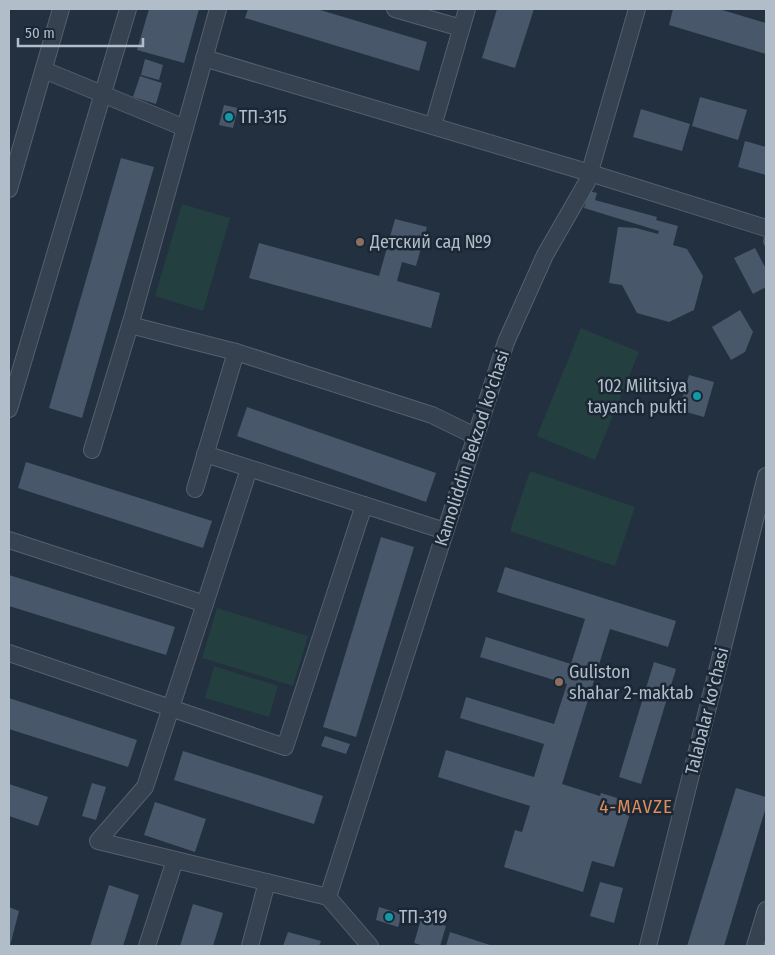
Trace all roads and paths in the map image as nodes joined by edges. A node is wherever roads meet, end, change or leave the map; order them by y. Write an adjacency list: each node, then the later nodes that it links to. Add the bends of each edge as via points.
1 (61, 9): 9 (street)
2 (128, 9): 10 (street)
3 (218, 9): 8 (street)
4 (395, 9): 7 (street)
5 (467, 9): 7 (street)
6 (637, 9): 13 (street, Kamoliddin Bekzod ko'chasi)
7 (461, 28): 11 (street)
8 (204, 58): 11 (street); 12 (street)
9 (44, 70): 10 (street); 14 (street)
10 (102, 95): 12 (street); 18 (street)
11 (433, 126): 13 (street)
12 (185, 128): 16 (street)
13 (590, 172): 15 (street); 19 (street, Kamoliddin Bekzod ko'chasi, via 545,255 506,342)
14 (9, 190)
15 (766, 228)
16 (130, 326): 17 (street); 20 (street)
17 (236, 352): 19 (street, via 432,415); 21 (street)
18 (9, 409)
19 (475, 436): 27 (street, Kamoliddin Bekzod ko'chasi)
20 (92, 450)
21 (205, 454): 22 (street); 24 (street)
22 (250, 469): 26 (street); 29 (street)
23 (766, 476): 25 (street, Talabalar ko'chasi)
24 (195, 488)
25 (764, 493): 39 (street, Talabalar ko'chasi)
26 (364, 505): 27 (street); 31 (street, via 285,747)
27 (445, 531): 34 (street, Kamoliddin Bekzod ko'chasi)
28 (9, 540): 29 (street)
29 (205, 604): 31 (street)
30 (9, 653): 31 (street)
31 (171, 709): 32 (street, via 145,787 98,841)
32 (175, 860): 33 (street); 37 (street)
33 (267, 882): 34 (street); 38 (street)
34 (328, 897): 36 (street)
35 (766, 910): 40 (street)
36 (363, 944)
37 (147, 946)
38 (250, 946)
39 (648, 946)
40 (755, 946)

